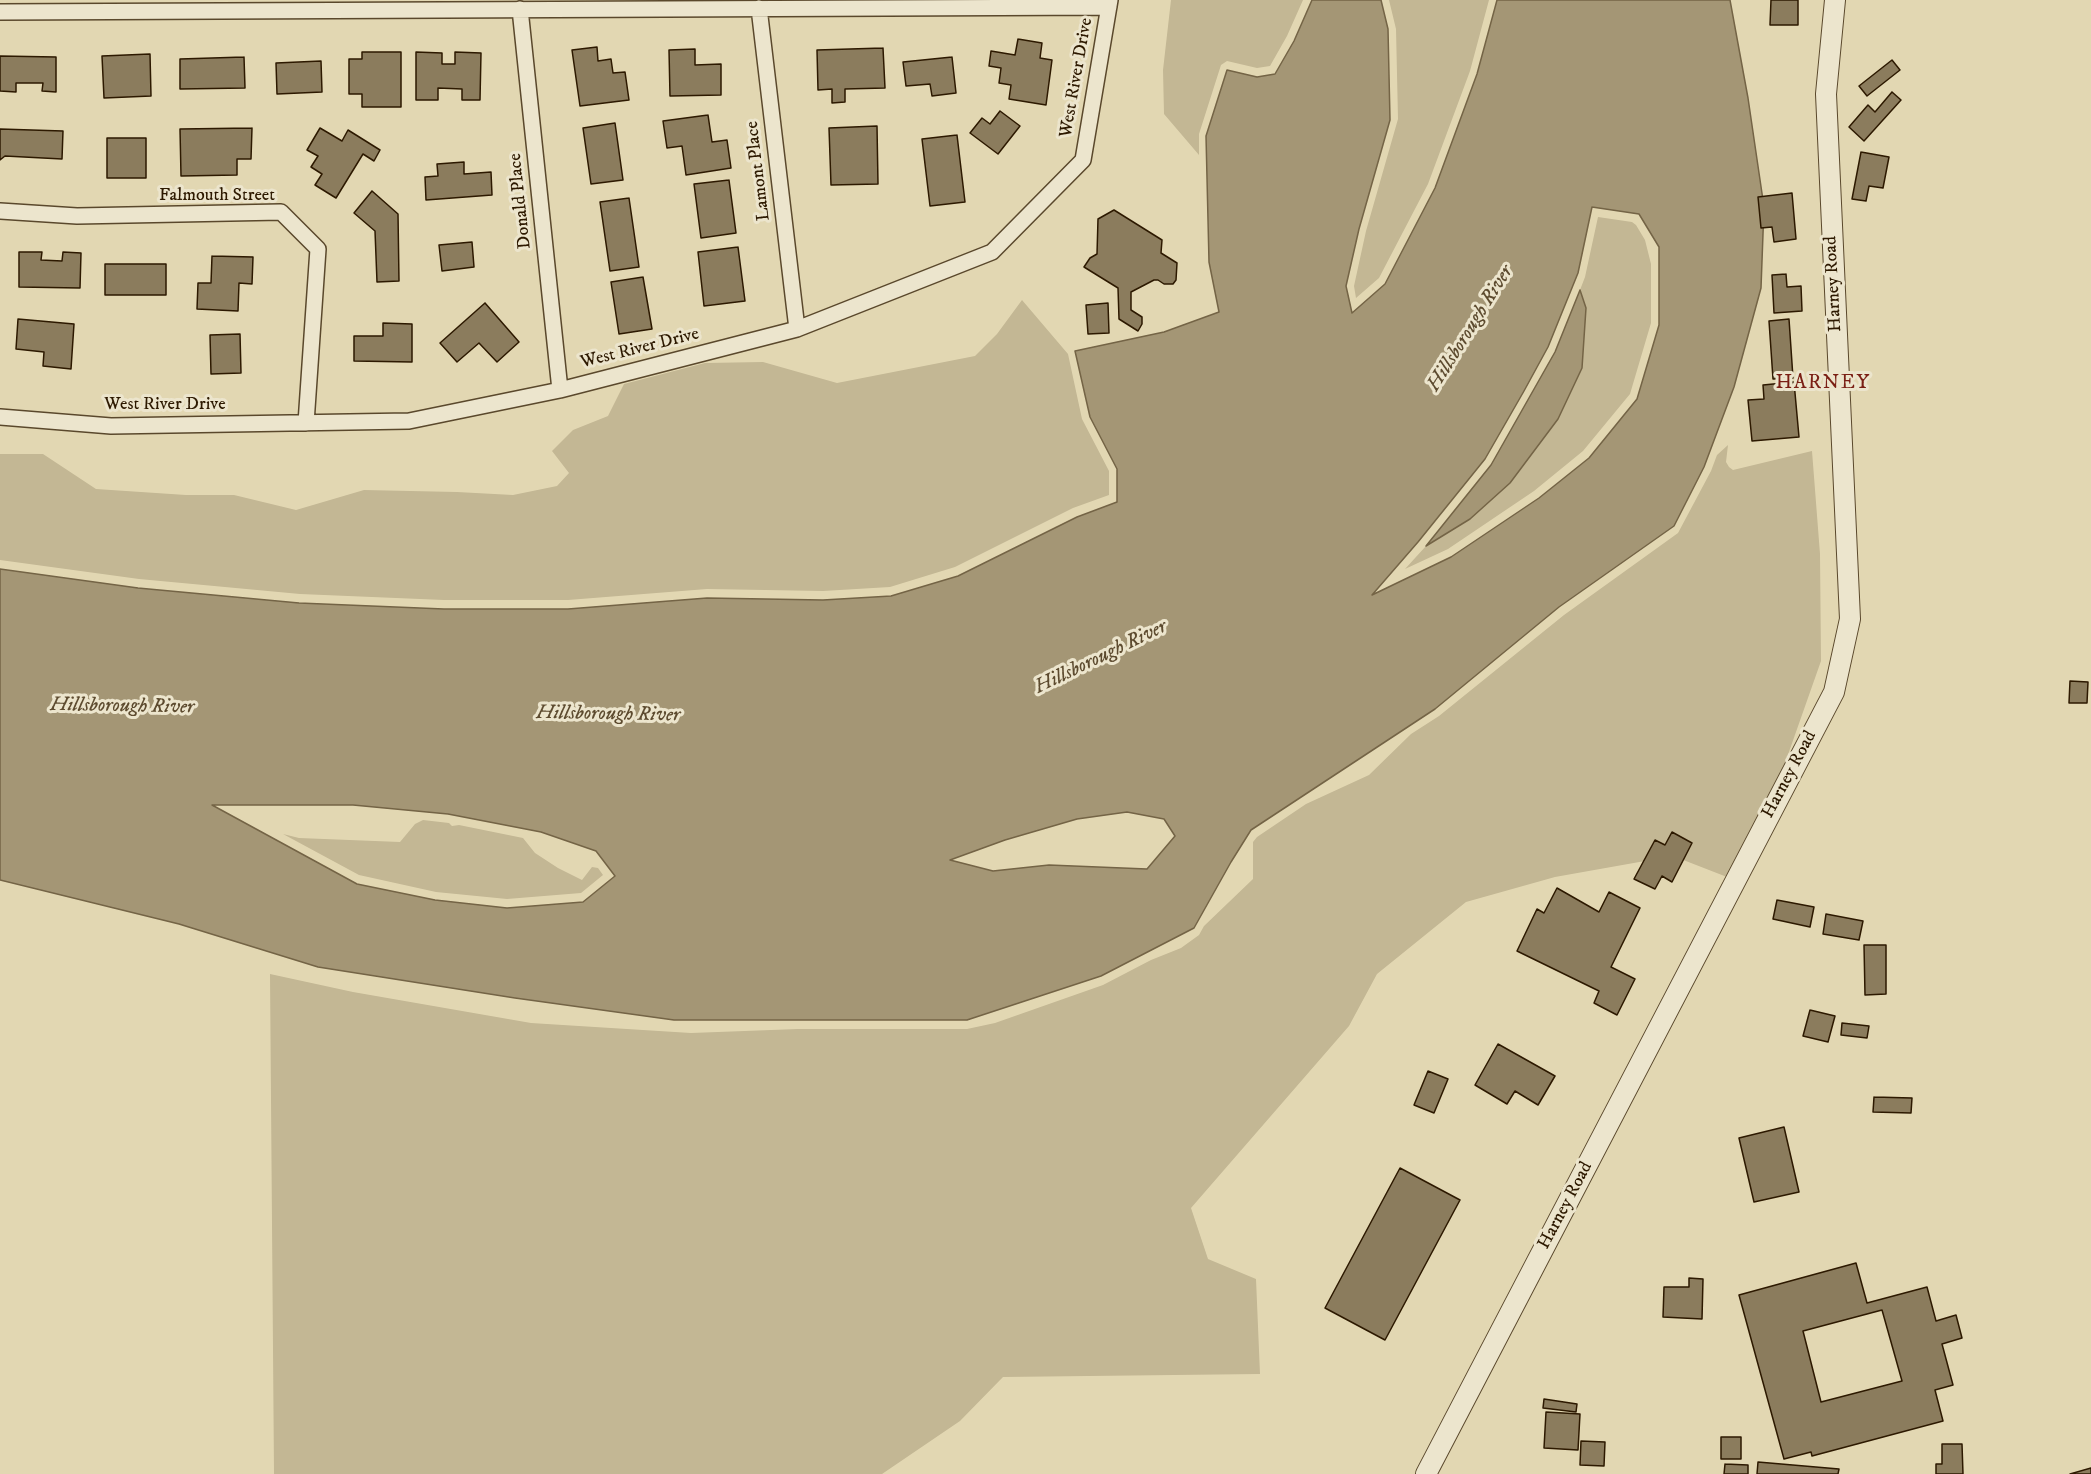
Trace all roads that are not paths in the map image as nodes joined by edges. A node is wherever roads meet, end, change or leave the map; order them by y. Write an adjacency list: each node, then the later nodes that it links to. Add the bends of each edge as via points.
1 (1835, 0): 11 (street, Harney Road, via 1826,94 1850,620 1834,692)
2 (1109, 4): 3 (street); 7 (street, West River Drive, via 1083,160 993,252)
3 (759, 8): 4 (street); 7 (street, Lamont Place)
4 (520, 9): 5 (street); 8 (street, Donald Place)
5 (0, 12)
6 (0, 212): 10 (street, Falmouth Street, via 77,216 281,212 318,249)
7 (797, 329): 8 (street, West River Drive)
8 (560, 390): 10 (street, West River Drive, via 409,421)
9 (0, 417): 10 (street, West River Drive, via 111,426)
10 (306, 423)
11 (1426, 1474)

